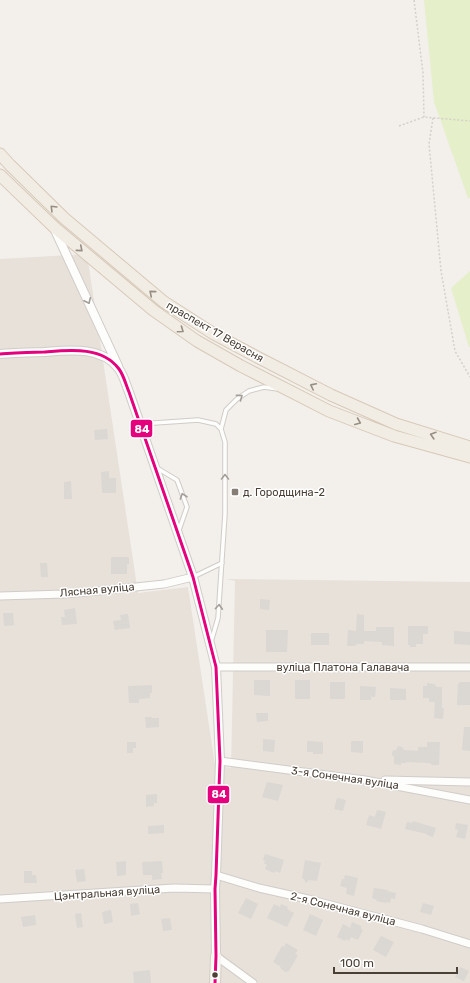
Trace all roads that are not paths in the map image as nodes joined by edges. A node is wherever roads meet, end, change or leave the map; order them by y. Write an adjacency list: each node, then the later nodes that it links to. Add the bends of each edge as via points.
1 (0, 154): 9 (main road, праспект 17 Верасня, one-way to 1, via 396,424 331,395 214,334 158,298 64,218)
2 (0, 175): 3 (main road, праспект 17 Верасня)
3 (54, 227): 5 (street, one-way to 5); 6 (main road, праспект 17 Верасня, one-way to 6, via 153,310 241,366)
4 (0, 354): 5 (street, via 70,350 90,352 109,360)
5 (120, 370): 7 (street)
6 (292, 392): 8 (lane, one-way to 6, via 226,410 249,391 264,387); 10 (main road, праспект 17 Верасня, one-way to 10, via 329,411 394,436)
7 (140, 424): 8 (lane, via 198,420 216,424); 11 (street)
8 (221, 429): 13 (lane, one-way to 8, via 225,442)
9 (470, 447)
10 (470, 457)
11 (155, 467): 12 (street); 12 (lane, one-way to 11, via 186,507 184,500 177,480)
12 (178, 533): 14 (street)
13 (222, 563): 14 (lane); 16 (lane, one-way to 13, via 218,618)
14 (193, 577): 15 (street, Лясная вуліца, via 164,584 98,592); 16 (street)
15 (0, 596)
16 (210, 645): 17 (street)
17 (216, 667): 18 (street, вуліца Платона Галавача); 19 (street)
18 (470, 667)
19 (220, 761): 20 (street, 3-я Сонечная вуліца); 23 (street)
20 (365, 780): 21 (street); 22 (street, 3-я Сонечная вуліца)
21 (470, 782)
22 (470, 800)
23 (216, 875): 24 (street); 26 (street, 2-я Сонечная вуліца)
24 (215, 889): 25 (street, Цэнтральная вуліца, via 174,888); 27 (street)
25 (0, 899)
26 (470, 944)
27 (216, 956): 28 (main road); 29 (street)
28 (215, 983)
29 (253, 983)

